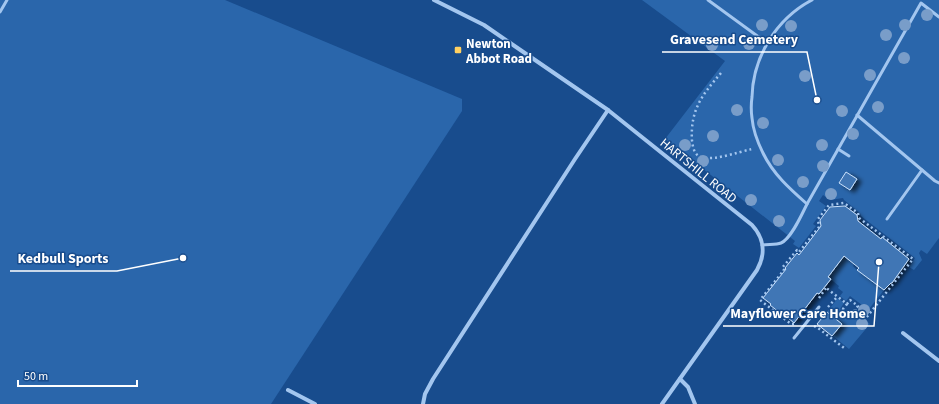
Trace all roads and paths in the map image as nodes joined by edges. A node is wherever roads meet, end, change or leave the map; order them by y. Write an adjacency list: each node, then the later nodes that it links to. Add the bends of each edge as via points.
1 (8, 0): 7 (lane)
2 (434, 0): 11 (street, HARTSHILL ROAD, via 484,25)
3 (708, 0): 9 (lane)
4 (812, 0): 9 (lane, via 795,11)
5 (916, 0): 6 (lane)
6 (921, 3): 8 (lane); 12 (lane)
7 (0, 12)
8 (939, 17)
9 (767, 43): 13 (lane, via 754,74 752,90 752,118)
10 (721, 73): 13 (path, via 707,89 696,110 691,130 695,153 700,157 715,158)
11 (608, 110): 20 (street, HARTSHILL ROAD, via 752,225 759,234); 36 (street, via 437,373 427,390)
12 (857, 116): 14 (lane); 16 (lane)
13 (760, 147): 18 (lane, via 779,178)
14 (838, 149): 15 (lane); 18 (lane)
15 (849, 156)
16 (922, 170): 17 (lane); 19 (lane)
17 (939, 183)
18 (807, 204): 20 (lane, via 789,237 781,243)
19 (887, 218)
20 (762, 245): 33 (street, via 762,260 757,270)
21 (816, 297): 22 (path, via 818,299 825,288)
22 (837, 297): 23 (path); 25 (path)
23 (847, 304): 26 (path, via 850,300 858,306); 26 (path, via 843,308 851,315)
24 (819, 307): 30 (lane)
25 (827, 308)
26 (855, 310): 28 (path, via 866,318 912,259 859,218 858,214 844,203 828,205 818,219 819,227 782,268 784,270 760,300 791,324)
27 (818, 320): 31 (path, via 813,326)
28 (795, 323)
29 (903, 333): 32 (street)
30 (794, 338)
31 (844, 348)
32 (939, 361)
33 (680, 379): 37 (street); 38 (street, via 688,387)
34 (288, 390): 35 (street)
35 (315, 404)
36 (423, 404)
37 (662, 404)
38 (695, 404)

